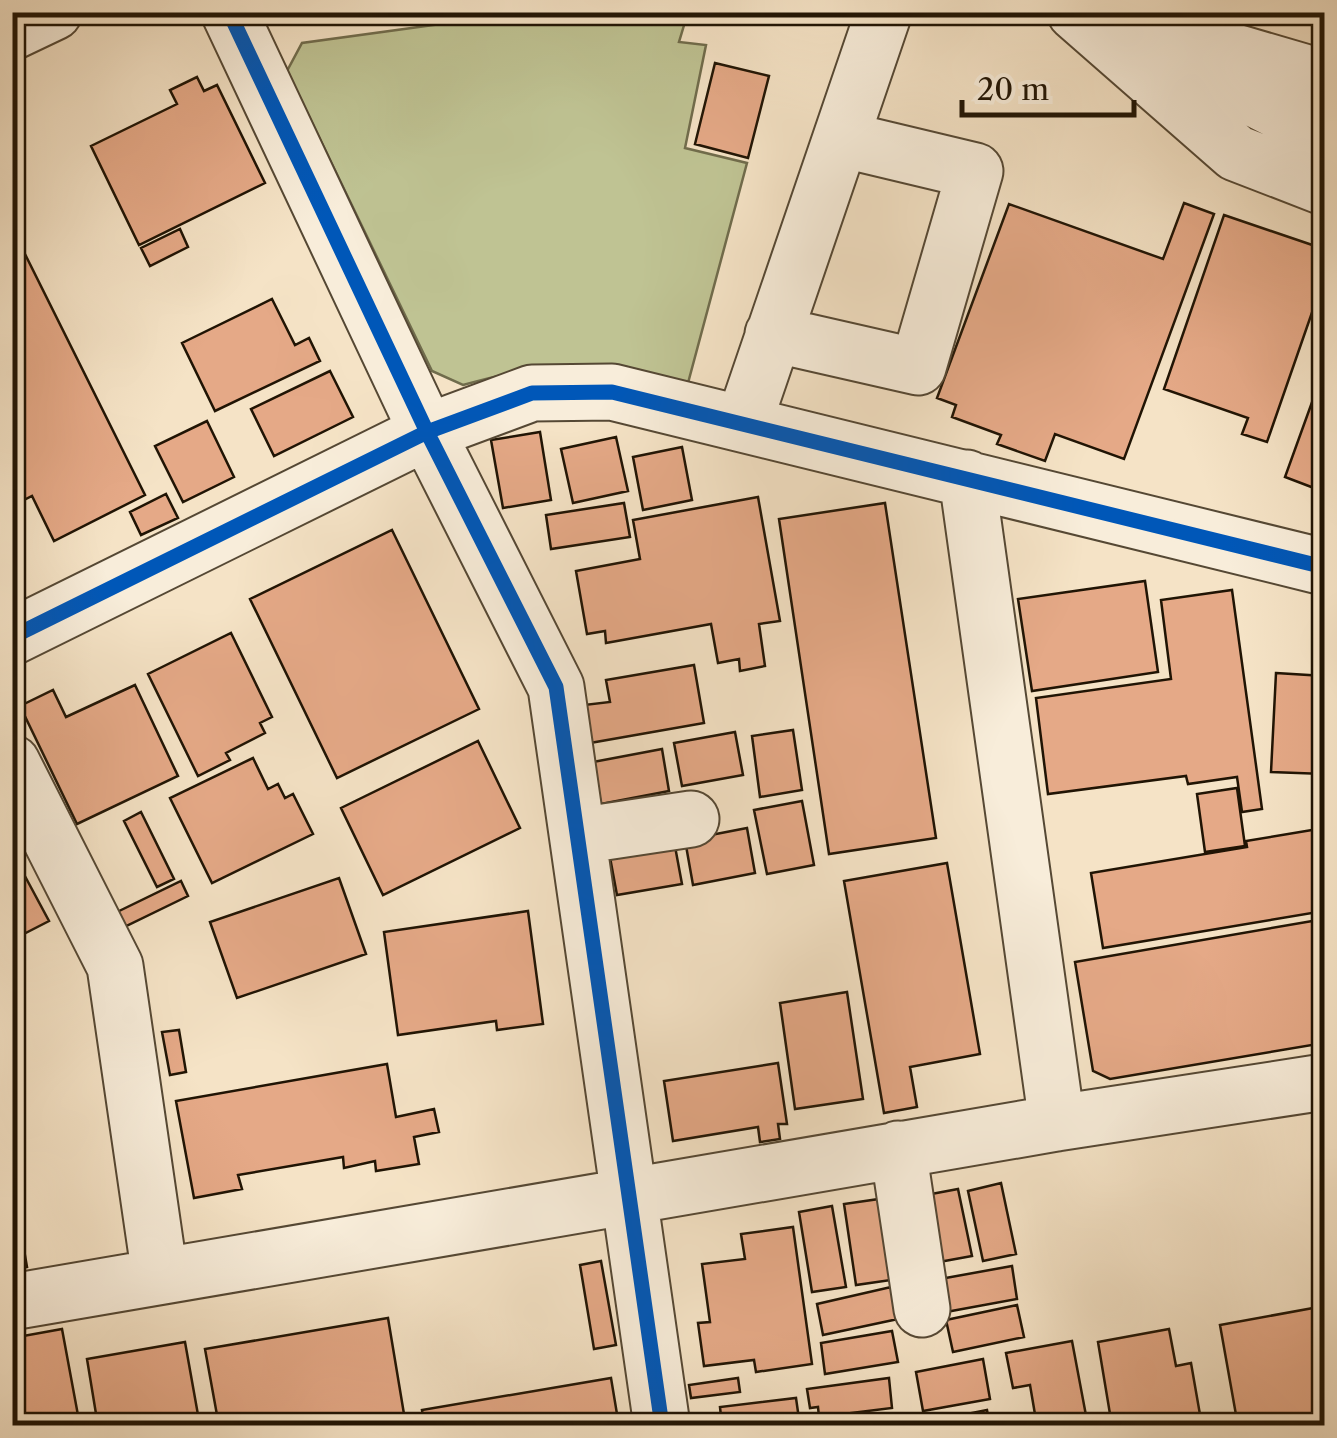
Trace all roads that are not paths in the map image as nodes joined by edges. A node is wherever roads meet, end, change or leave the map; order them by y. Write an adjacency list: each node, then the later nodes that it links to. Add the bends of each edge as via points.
1 (54, 12): 7 (street)
2 (229, 12): 14 (street)
3 (884, 12): 10 (street)
4 (1076, 12): 11 (street, via 1236,153)
5 (1084, 12): 9 (street)
6 (1100, 12): 8 (street)
7 (12, 32)
8 (1324, 78)
9 (1324, 134)
10 (841, 139): 12 (street); 12 (street, via 975,171 918,367)
11 (1324, 188)
12 (774, 334): 13 (street)
13 (744, 422): 14 (street, via 612,392 532,393); 15 (street)
14 (427, 432): 17 (street); 20 (street, via 556,687)
15 (967, 478): 16 (street); 22 (street)
16 (1324, 568)
17 (12, 636)
18 (12, 763): 25 (street, via 115,966)
19 (692, 820): 20 (street)
20 (578, 836): 24 (street)
21 (1324, 1082): 22 (street)
22 (1057, 1122): 23 (street)
23 (898, 1150): 24 (street); 27 (street)
24 (630, 1196): 25 (street); 28 (street)
25 (160, 1276): 26 (street)
26 (12, 1302)
27 (922, 1309)
28 (662, 1426)

